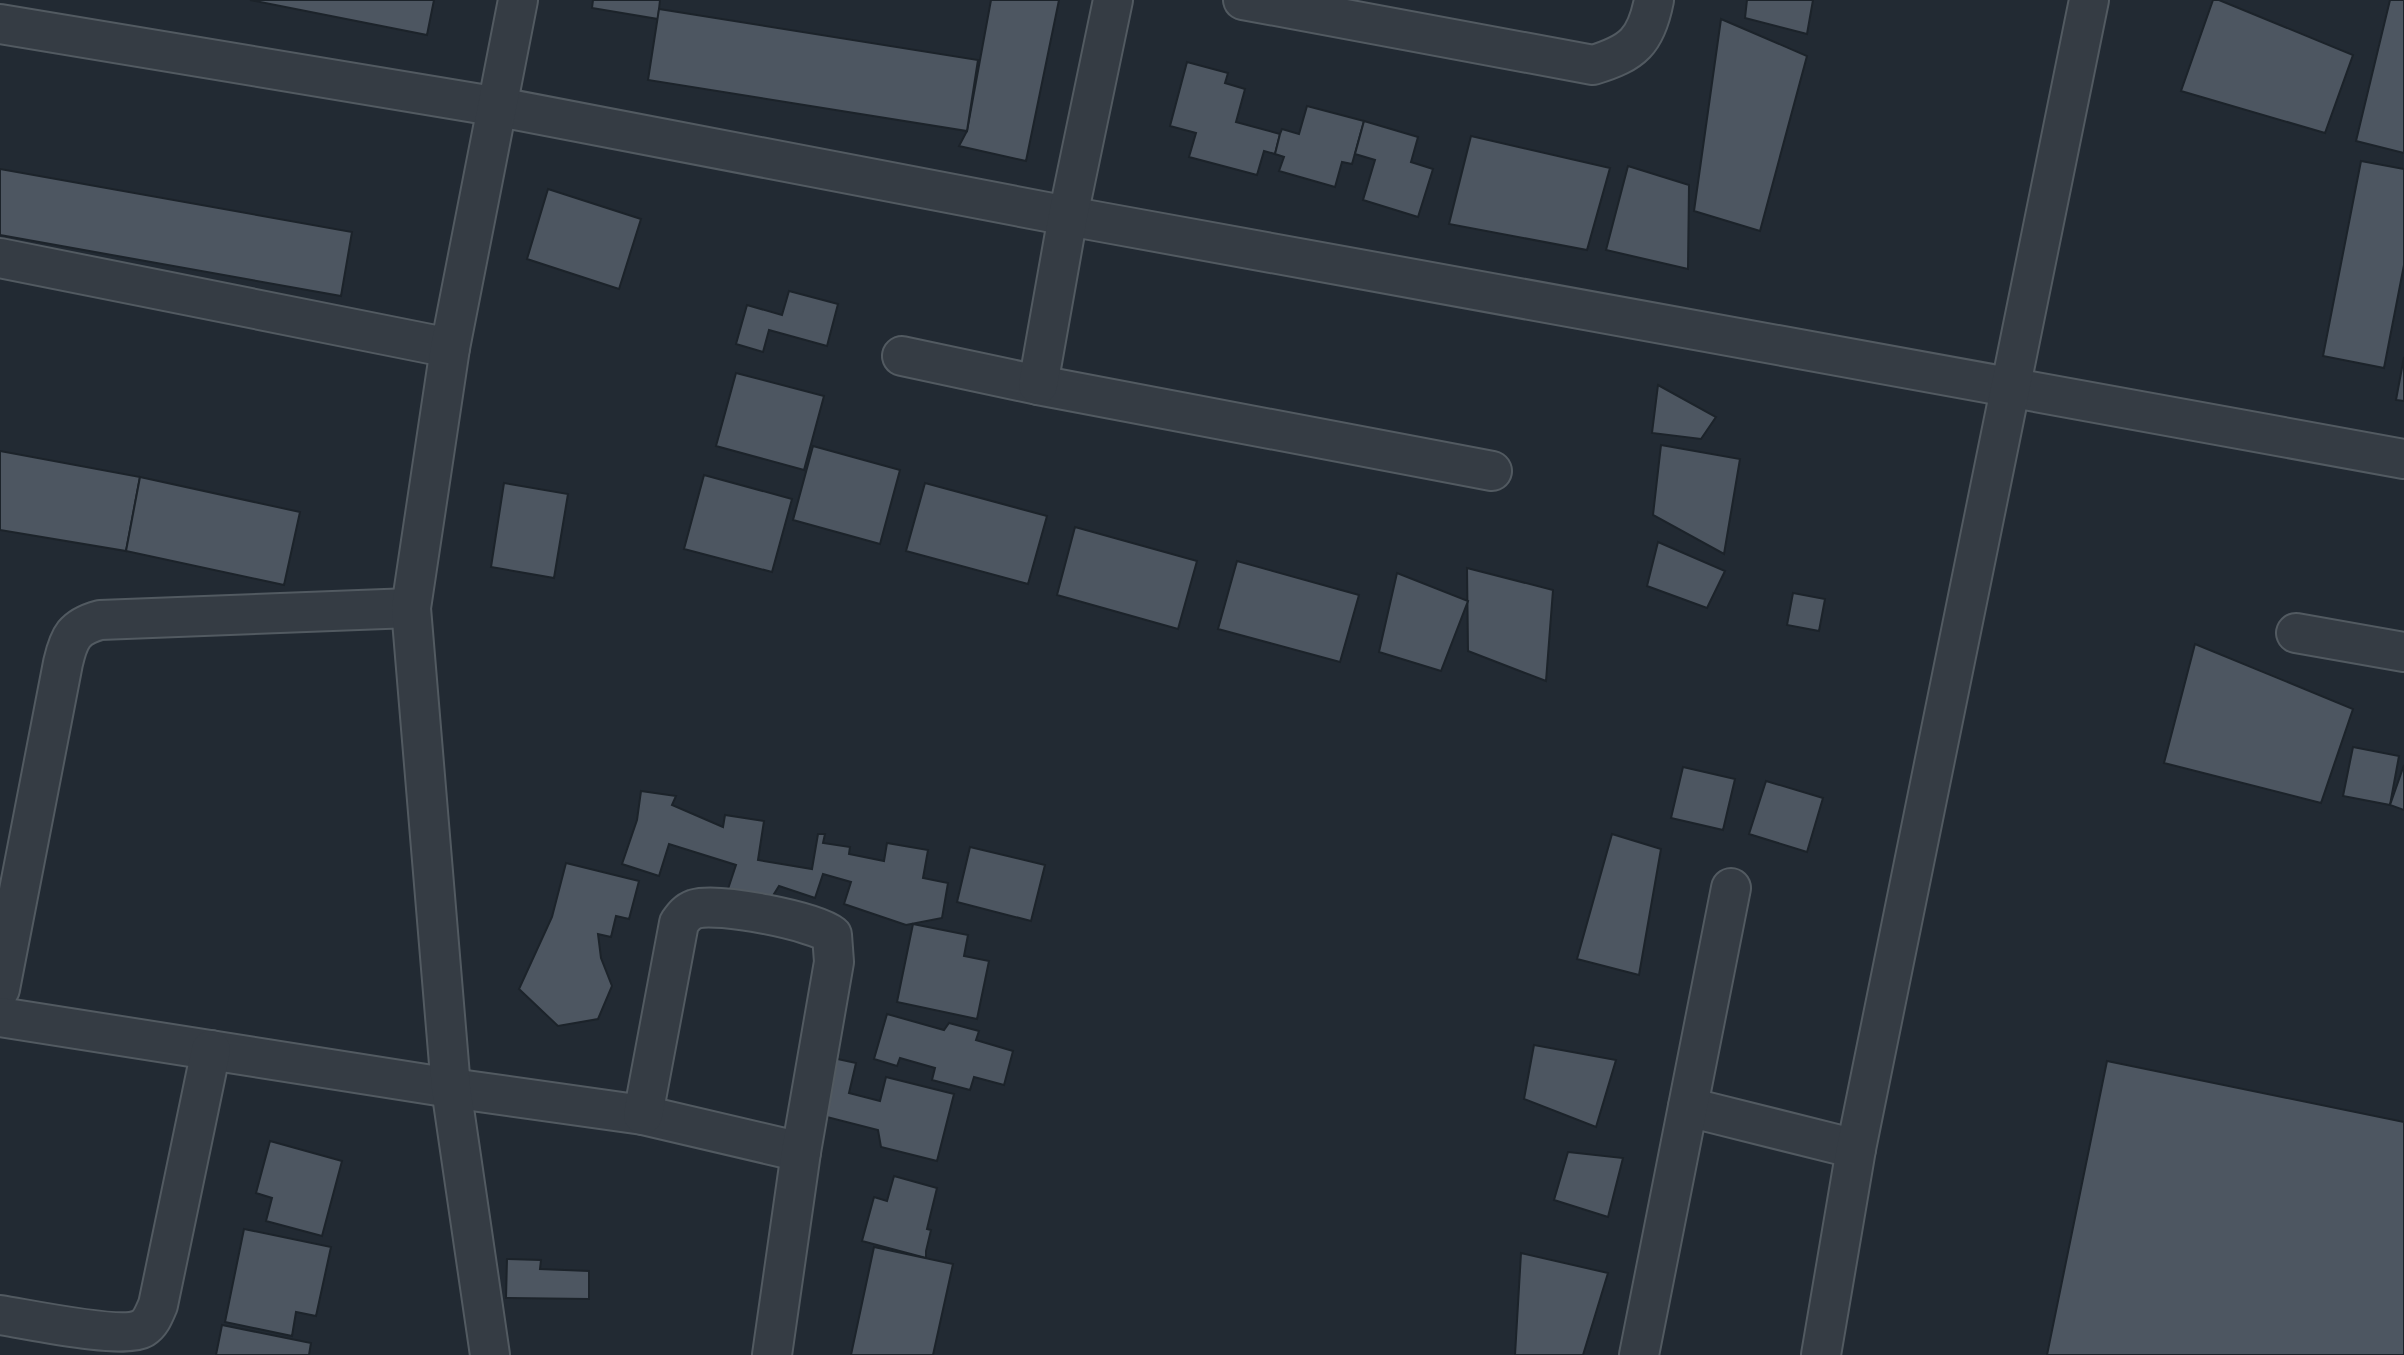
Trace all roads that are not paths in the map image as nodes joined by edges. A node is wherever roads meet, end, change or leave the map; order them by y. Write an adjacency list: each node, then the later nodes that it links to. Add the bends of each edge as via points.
1 (518, 0): 7 (street)
2 (1113, 0): 8 (street)
3 (1243, 0): 4 (street, via 1593,65 1637,44 1647,29)
4 (1654, 0)
5 (2089, 0): 13 (street)
6 (0, 24): 7 (street)
7 (499, 107): 8 (street); 10 (street)
8 (1068, 216): 12 (street); 13 (street)
9 (0, 258): 10 (street)
10 (450, 348): 16 (street)
11 (902, 356): 12 (street)
12 (1038, 385): 15 (street)
13 (2010, 388): 14 (street); 26 (street)
14 (2404, 459)
15 (1492, 471)
16 (411, 608): 20 (street, via 100,620 73,633 63,663); 23 (street)
17 (2296, 633): 18 (street)
18 (2404, 652)
19 (1731, 888): 24 (street)
20 (0, 989)
21 (0, 1017): 22 (street)
22 (211, 1050): 23 (street); 28 (street, via 160,1292 145,1328 124,1334)
23 (451, 1088): 25 (street); 29 (street)
24 (1688, 1107): 26 (street); 31 (street)
25 (643, 1115): 27 (street); 27 (street, via 679,923 686,913 718,907 812,925 832,935 835,951)
26 (1856, 1149): 32 (street)
27 (801, 1152): 30 (street)
28 (0, 1315)
29 (490, 1355)
30 (772, 1355)
31 (1639, 1355)
32 (1821, 1355)

